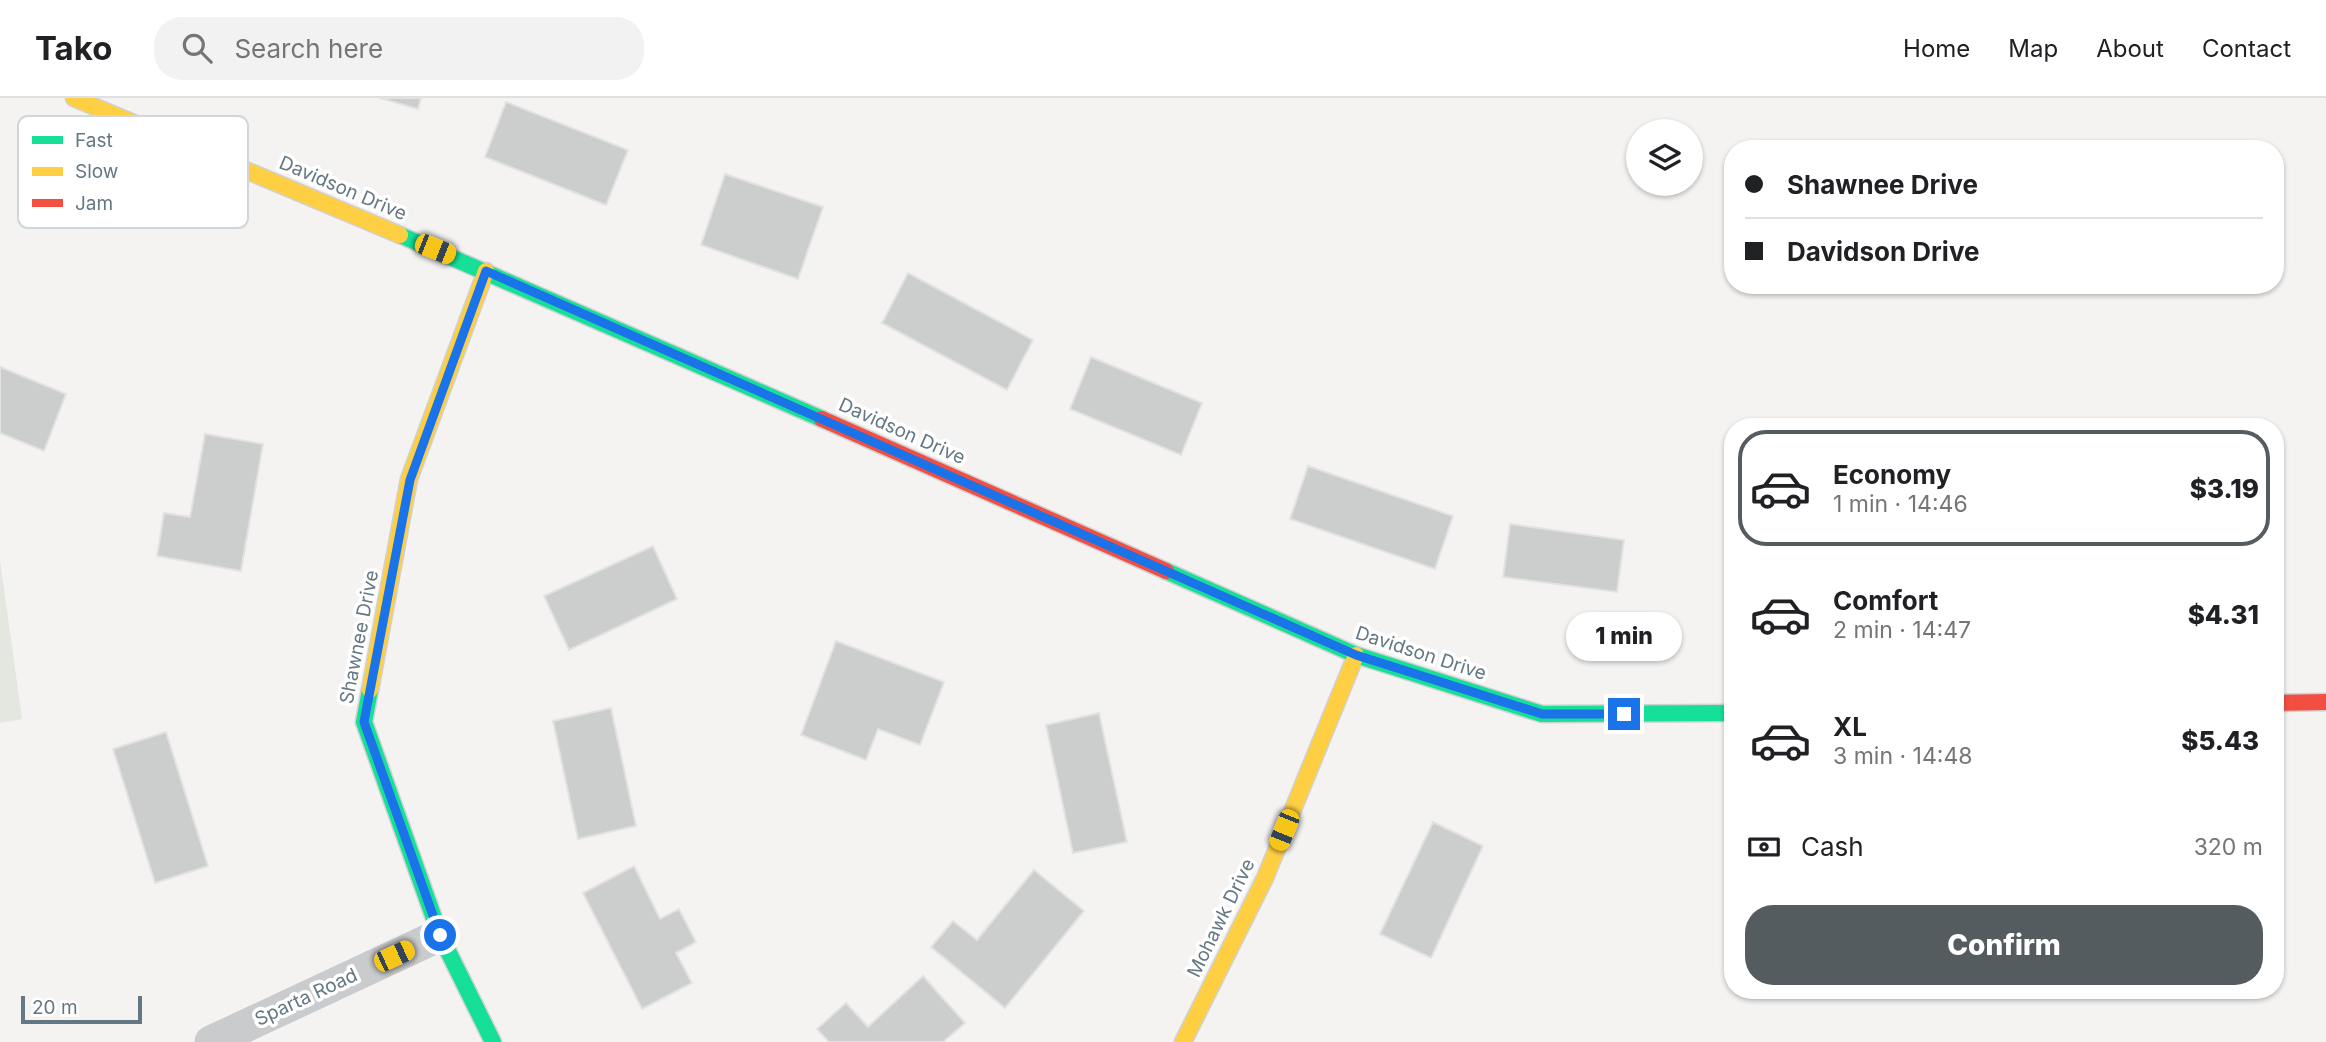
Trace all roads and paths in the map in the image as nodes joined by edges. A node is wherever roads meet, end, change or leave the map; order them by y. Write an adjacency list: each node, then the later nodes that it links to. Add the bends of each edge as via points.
1 (74, 98): 2 (street, Davidson Drive)
2 (117, 116)
3 (248, 171): 4 (street, Davidson Drive)
4 (486, 271): 5 (street, Davidson Drive); 9 (street, Shawnee Drive, via 410,480 364,722)
5 (1356, 655): 8 (street, Davidson Drive, via 1542,714); 12 (street, Mohawk Drive, via 1265,878)
6 (2326, 702): 7 (street)
7 (2284, 703)
8 (1724, 713)
9 (440, 935): 10 (street, Sparta Road); 11 (street, Shawnee Drive)
10 (211, 1042)
11 (493, 1042)
12 (1183, 1042)

